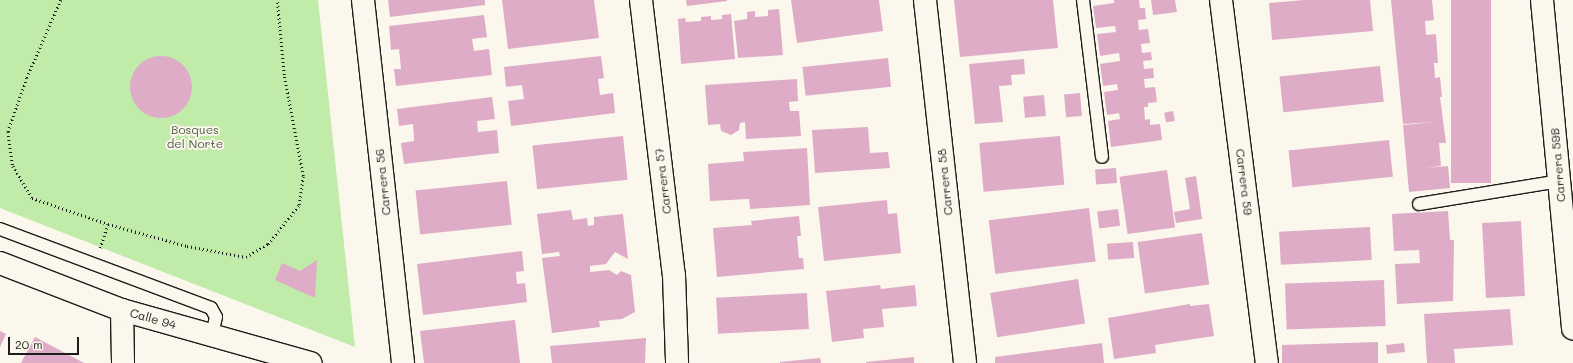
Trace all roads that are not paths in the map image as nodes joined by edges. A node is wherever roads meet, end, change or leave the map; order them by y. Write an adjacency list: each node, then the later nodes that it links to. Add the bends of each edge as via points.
1 (363, 0): 17 (street, Carrera 56)
2 (641, 0): 18 (street, Carrera 57, via 674,275)
3 (925, 0): 19 (street, Carrera 58)
4 (1083, 0): 7 (lane)
5 (1220, 0): 20 (street, Carrera 59)
6 (1542, 0): 8 (street, Carrera 59B)
7 (1102, 156)
8 (1559, 181): 9 (lane); 13 (street, Carrera 59B)
9 (1419, 204)
10 (0, 229): 14 (lane, via 211,308 216,316)
11 (0, 262): 12 (street, Calle 94)
12 (122, 310): 14 (street, Calle 94); 15 (street)
13 (1573, 329)
14 (212, 335): 16 (street, Calle 94)
15 (123, 363)
16 (310, 363)
17 (402, 363)
18 (677, 363)
19 (965, 363)
20 (1267, 363)

